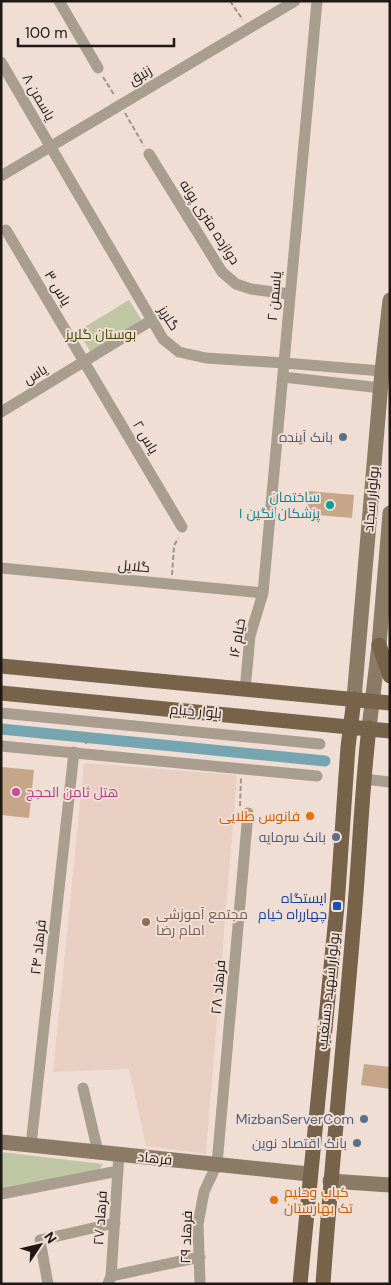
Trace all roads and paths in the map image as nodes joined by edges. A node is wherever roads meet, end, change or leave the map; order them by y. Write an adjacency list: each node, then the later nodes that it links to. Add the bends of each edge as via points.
1 (59, 1): 7 (street)
2 (230, 1): 5 (path)
3 (296, 1): 5 (street, زنبق)
4 (317, 1): 12 (street, یاسمن ۲)
5 (249, 28): 8 (street, زنبق)
6 (1, 62): 8 (street, یاسمن ۸)
7 (98, 68)
8 (50, 147): 10 (street, زنبق); 14 (street, گلریز)
9 (149, 154): 12 (street, دوازده متری پونه, via 222,272 236,284)
10 (1, 176)
11 (6, 230): 15 (street, یاس ۳)
12 (289, 294): 16 (street, یاسمن ۲)
13 (390, 300): 17 (main road, بولوار سجاد)
14 (152, 320): 15 (street, یاس); 16 (street, گلریز, via 163,339 179,352 206,358)
15 (84, 362): 20 (street, یاس); 22 (street, یاس ۲)
16 (284, 363): 17 (street, گلریز); 18 (street, یاسمن ۲)
17 (386, 372): 19 (main road, بولوار سجاد)
18 (283, 377): 19 (street); 25 (street, یاسمن ۲)
19 (385, 389): 33 (main road, بولوار سجاد)
20 (1, 412)
21 (390, 513): 26 (main road, بولوار سجاد)
22 (182, 527): 24 (path, via 174,546)
23 (1, 568): 24 (street, گلایل)
24 (171, 584): 25 (street, گلایل)
25 (263, 593): 31 (street, خیام ۱۶, via 250,636)
26 (379, 645): 29 (main road); 34 (main road, بولوار سجاد)
27 (1, 666): 31 (main road, بلوار خیام)
28 (1, 670): 30 (main road, via 4,680)
29 (390, 676)
30 (1, 686)
31 (245, 690): 33 (main road, بلوار خیام)
32 (1, 693): 38 (main road, بلوار خیام)
33 (354, 699): 34 (main road, بلوار خیام); 38 (main road, بولوار شهید دستغیب)
34 (373, 700): 35 (main road, بلوار خیام); 39 (main road, بولوار سجاد)
35 (390, 703)
36 (1, 713): 37 (street)
37 (88, 722): 41 (street); 43 (path)
38 (350, 727): 39 (main road, بلوار خیام); 56 (main road, بولوار شهید دستغیب, via 337,906)
39 (369, 728): 40 (main road, بلوار خیام); 46 (main road, بولوار شهید دستغیب)
40 (390, 731)
41 (320, 744)
42 (1, 746): 43 (street)
43 (79, 753): 44 (street); 51 (street, فرهاد ۲۴)
44 (242, 768): 45 (street); 48 (path, via 240,808)
45 (317, 776)
46 (363, 779): 47 (street); 57 (main road, بولوار شهید دستغیب)
47 (390, 782)
48 (248, 813): 54 (street, فرهاد ۲۸)
49 (83, 1088): 52 (street)
50 (1, 1142): 51 (main road, فرهاد)
51 (31, 1145): 52 (main road, فرهاد)
52 (98, 1152): 53 (main road, فرهاد)
53 (119, 1154): 54 (main road, فرهاد); 55 (street, فرهاد ۲۷)
54 (217, 1164): 56 (main road, فرهاد); 61 (street, فرهاد ۲۹, via 204,1192 198,1224)
55 (118, 1171): 59 (street, فرهاد); 60 (street, فرهاد ۲۷)
56 (310, 1174): 65 (main road, بولوار شهید دستغیب)
57 (330, 1181): 58 (main road); 66 (main road, بولوار شهید دستغیب)
58 (390, 1185)
59 (1, 1194)
60 (115, 1223): 62 (street, فرهاد ۲۷); 63 (street, via 40,1240)
61 (200, 1257): 62 (street); 64 (street, فرهاد ۲۹)
62 (110, 1280)
63 (48, 1284)
64 (200, 1284)
65 (300, 1284)
66 (323, 1284)

